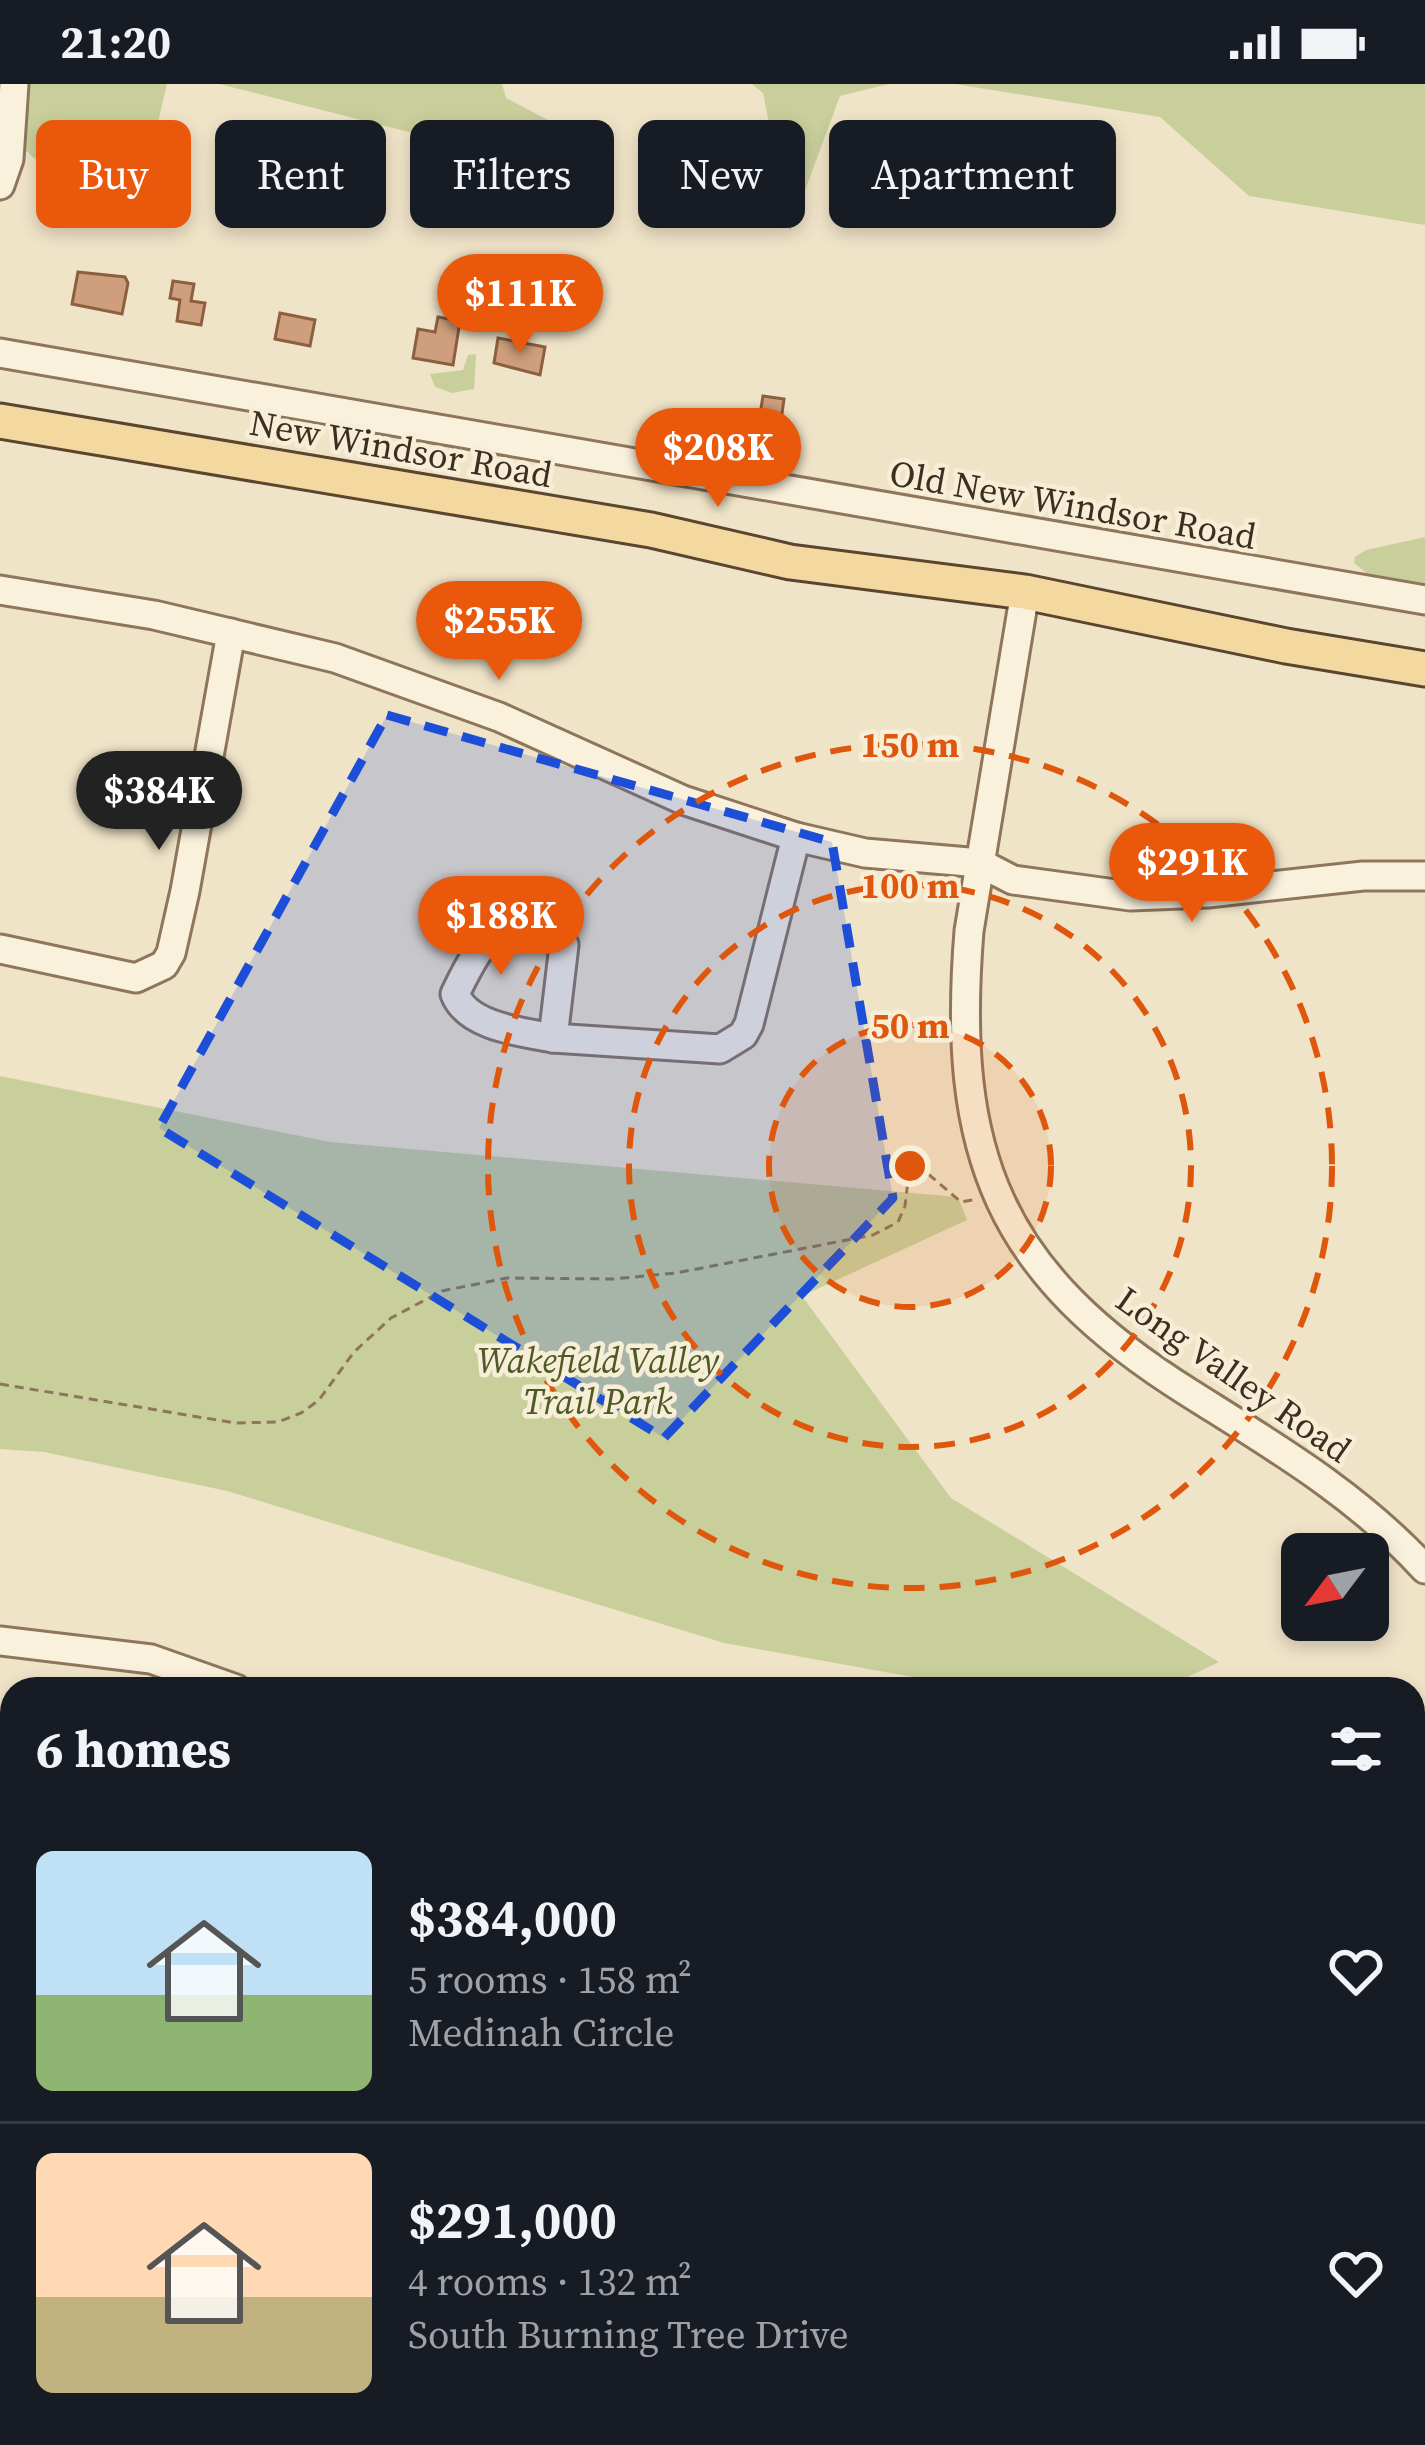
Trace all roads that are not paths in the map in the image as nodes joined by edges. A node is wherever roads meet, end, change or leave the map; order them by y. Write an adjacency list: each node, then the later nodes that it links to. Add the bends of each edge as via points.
1 (14, 84): 2 (street)
2 (0, 185)
3 (0, 353): 7 (street, Old New Windsor Road)
4 (0, 421): 6 (main road, New Windsor Road, via 651,530 790,562)
5 (0, 590): 8 (street)
6 (1025, 592): 9 (main road, New Windsor Road); 11 (street, Long Valley Road)
7 (1425, 600)
8 (232, 633): 10 (street, via 406,682 683,800); 13 (street, via 164,965 136,978)
9 (1425, 669)
10 (796, 837): 11 (street, via 865,853); 14 (street, via 743,1035 720,1049)
11 (980, 863): 12 (street, via 1013,880 1130,896); 15 (street, Long Valley Road, via 964,1060 997,1196 1054,1286 1102,1331 1327,1481)
12 (1425, 876)
13 (0, 949)
14 (553, 1038): 14 (street, via 487,1022 458,1003 460,982 506,922 564,945)
15 (1425, 1569)
16 (0, 1641): 17 (street, via 151,1660)
17 (201, 1677)

